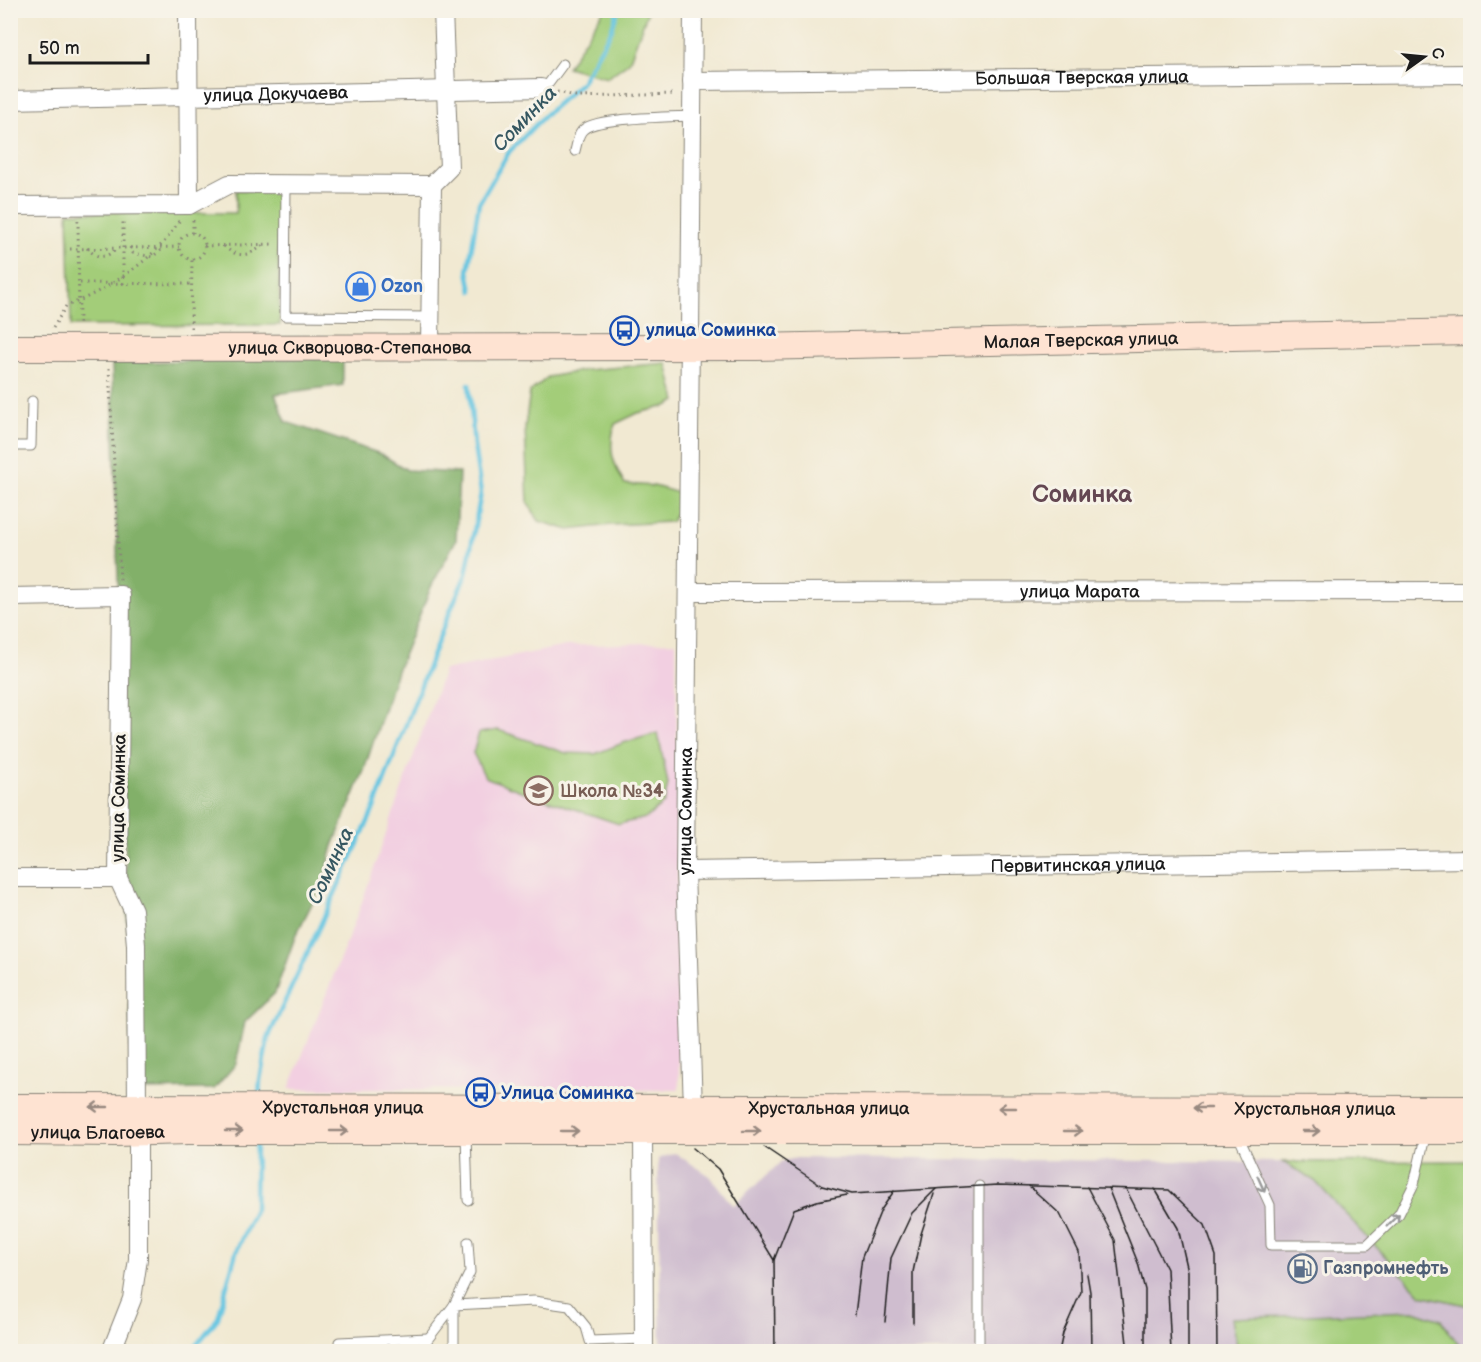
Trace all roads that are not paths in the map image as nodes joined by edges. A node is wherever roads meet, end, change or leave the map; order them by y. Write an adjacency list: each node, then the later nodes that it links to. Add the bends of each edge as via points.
1 (188, 10): 9 (street)
2 (443, 10): 8 (street)
3 (693, 10): 6 (street, улица Соминка)
4 (563, 64): 7 (lane)
5 (1470, 74): 6 (street, Большая Тверская улица)
6 (692, 87): 11 (street, улица Соминка)
7 (541, 88): 8 (street, улица Докучаева)
8 (446, 90): 9 (street, улица Докучаева); 14 (street, via 449,168)
9 (189, 95): 10 (street, улица Докучаева); 16 (street)
10 (10, 100)
11 (692, 116): 12 (lane, via 605,122 584,128); 19 (street, улица Соминка)
12 (575, 151)
13 (286, 183): 14 (street); 16 (street, via 229,184); 17 (lane, via 285,316)
14 (432, 186): 17 (street)
15 (10, 206): 16 (street)
16 (187, 210)
17 (430, 316): 20 (street)
18 (1470, 332): 19 (main road, Малая Тверская улица)
19 (690, 346): 20 (main road, улица Скворцова-Степанова); 25 (street, улица Соминка)
20 (430, 347): 21 (main road, улица Скворцова-Степанова)
21 (10, 348)
22 (32, 401): 23 (lane, via 31,446)
23 (10, 446)
24 (1470, 591): 25 (street, улица Марата)
25 (688, 592): 28 (street, улица Соминка)
26 (10, 597): 30 (street, улица Соминка, via 121,595)
27 (1470, 859): 28 (street, Первитинская улица)
28 (685, 871): 37 (street, улица Соминка)
29 (10, 878): 30 (street)
30 (118, 878): 32 (street, улица Соминка, via 133,910)
31 (10, 1107): 32 (main road, улица Благоева, one-way to 31)
32 (148, 1107): 34 (main road, улица Благоева); 43 (main road)
33 (1470, 1109): 37 (main road, Хрустальная улица, one-way to 37)
34 (187, 1119): 35 (main road, Хрустальная улица); 43 (main road, улица Благоева)
35 (280, 1119): 36 (main road, Хрустальная улица); 38 (main road, Хрустальная улица, one-way to 38)
36 (643, 1120): 37 (main road, Хрустальная улица); 38 (main road, Хрустальная улица, one-way to 36); 50 (street)
37 (694, 1120): 39 (main road, Хрустальная улица, one-way to 39)
38 (466, 1131): 45 (lane)
39 (1236, 1131): 40 (main road, Хрустальная улица, one-way to 40); 40 (lane, one-way to 40, via 1270,1205 1271,1245 1367,1245 1400,1214 1414,1184)
40 (1427, 1131): 41 (main road, Хрустальная улица)
41 (1470, 1131)
42 (10, 1132): 43 (main road, улица Благоева)
43 (127, 1133): 51 (street, via 136,1269 132,1299)
44 (979, 1186): 54 (lane)
45 (468, 1200)
46 (468, 1242): 47 (lane, via 470,1272)
47 (454, 1305): 48 (lane); 50 (lane, via 534,1301 569,1306 586,1327 590,1341); 53 (lane)
48 (428, 1338): 49 (lane); 52 (lane)
49 (339, 1342)
50 (643, 1345)
51 (111, 1352)
52 (418, 1352)
53 (454, 1352)
54 (979, 1352)

